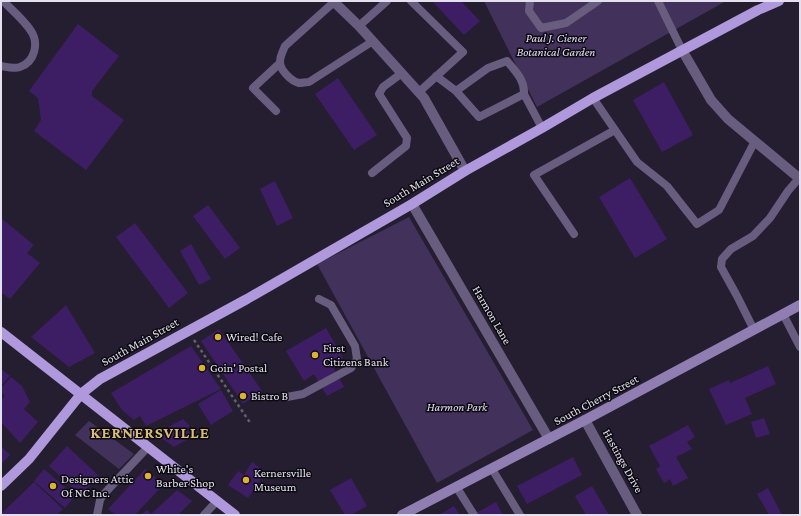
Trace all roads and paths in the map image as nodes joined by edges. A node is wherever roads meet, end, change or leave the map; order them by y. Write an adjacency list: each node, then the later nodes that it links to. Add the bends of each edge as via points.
1 (3, 1): 13 (lane, via 30,29 35,38 35,50 30,60 20,67)
2 (387, 1): 9 (lane)
3 (410, 1): 15 (lane, via 463,52)
4 (530, 1): 5 (lane, via 529,11 541,28 566,24)
5 (598, 1)
6 (658, 1): 11 (lane)
7 (334, 2): 9 (street); 12 (lane, via 285,46)
8 (777, 2): 11 (main road, South Main Street)
9 (359, 26): 10 (street)
10 (373, 41): 12 (lane, via 309,82 300,83 292,80); 14 (street)
11 (682, 50): 19 (main road, South Main Street); 23 (street, via 711,100 728,119)
12 (280, 63): 20 (lane, via 253,88)
13 (1, 66)
14 (402, 74): 17 (street); 25 (lane, via 382,87 379,94 408,138 406,146)
15 (436, 76): 16 (lane); 17 (lane)
16 (456, 91): 18 (lane, via 479,117); 18 (lane, via 488,68 506,61 519,75 524,86)
17 (418, 92): 24 (street, via 424,98)
18 (524, 94): 21 (lane)
19 (592, 98): 21 (main road, South Main Street); 22 (lane)
20 (276, 111)
21 (542, 128): 24 (main road, South Main Street)
22 (615, 130): 23 (lane, via 637,162 667,186 697,224 719,210); 28 (lane, via 534,175)
23 (755, 141): 26 (street)
24 (465, 171): 27 (main road, South Main Street)
25 (372, 173)
26 (800, 178): 32 (lane, via 753,236 732,249 722,259 721,267)
27 (412, 204): 33 (main road, South Main Street); 40 (street, Harmon Lane)
28 (574, 234)
29 (319, 299): 37 (lane, via 331,305 355,346 357,359 351,368 344,372 303,394)
30 (800, 305): 31 (main road, South Cherry Street)
31 (783, 314): 32 (main road, South Cherry Street); 35 (lane)
32 (754, 330): 38 (main road, South Cherry Street)
33 (188, 331): 36 (main road, South Main Street, via 100,379); 39 (path)
34 (1, 332): 36 (main road)
35 (800, 347)
36 (81, 394): 41 (main road); 43 (main road, South Main Street, via 29,459)
37 (287, 397)
38 (586, 420): 40 (main road, South Cherry Street); 52 (street, Hastings Drive)
39 (251, 424)
40 (549, 439): 42 (main road, South Cherry Street)
41 (148, 447): 45 (main road); 47 (lane, via 103,495)
42 (492, 469): 44 (main road, South Cherry Street); 51 (lane)
43 (1, 486)
44 (457, 488): 46 (main road, South Cherry Street); 50 (lane)
45 (217, 501): 48 (lane); 49 (main road)
46 (409, 513)
47 (97, 515)
48 (204, 515)
49 (236, 515)
50 (474, 515)
51 (520, 515)
52 (637, 515)

